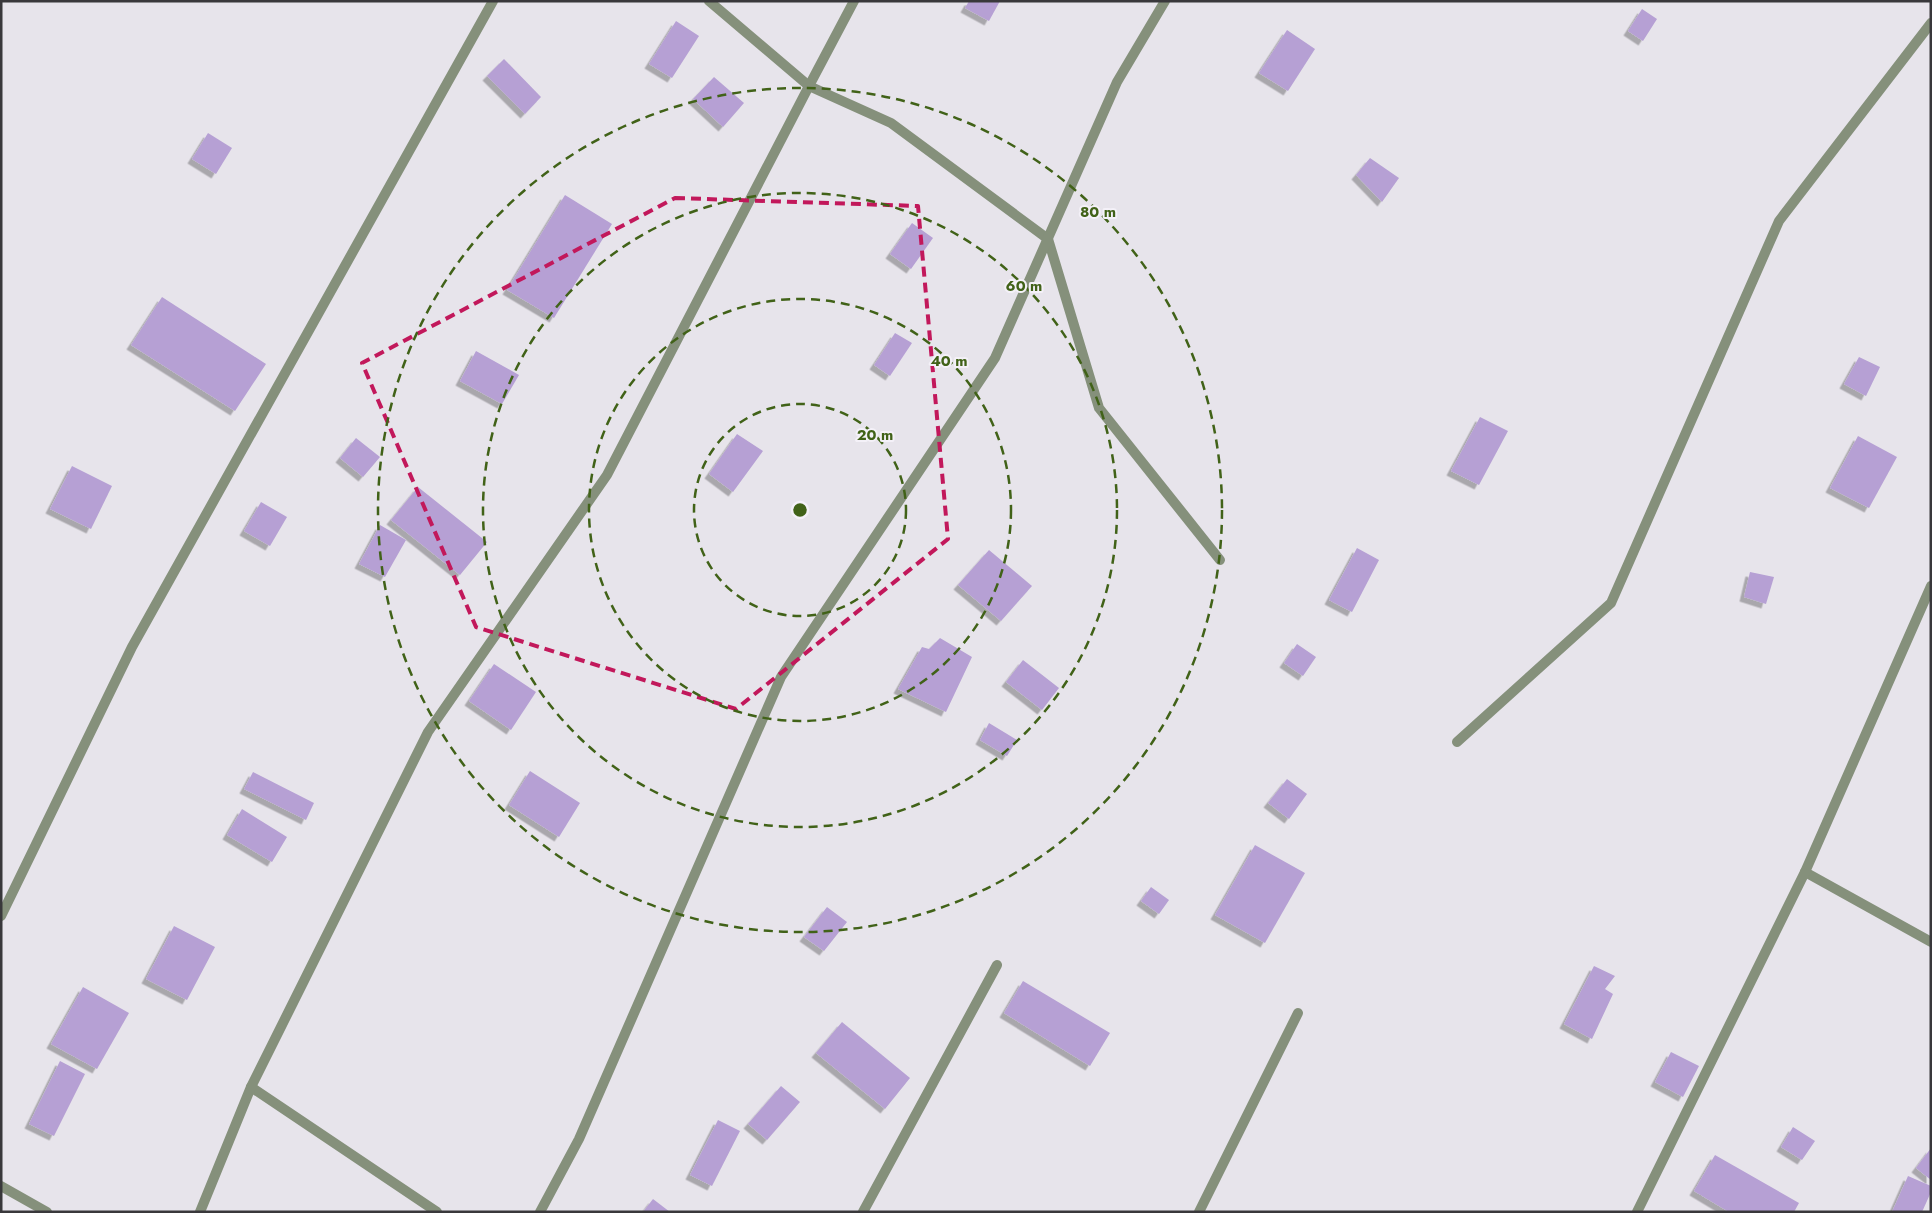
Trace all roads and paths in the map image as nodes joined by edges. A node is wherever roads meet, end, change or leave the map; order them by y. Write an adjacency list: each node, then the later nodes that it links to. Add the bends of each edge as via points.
1 (493, 1): 12 (street, via 132,647)
2 (709, 1): 6 (street)
3 (854, 1): 6 (street)
4 (1165, 1): 7 (street, via 1117,82)
5 (1931, 23): 10 (street, via 1779,221 1611,603)
6 (809, 86): 7 (street, via 891,122); 16 (street, via 607,476 428,732)
7 (1048, 239): 8 (street, via 1099,408); 21 (street, via 995,358 781,677 578,1139)
8 (1220, 560)
9 (1931, 586): 11 (street)
10 (1457, 742)
11 (1805, 872): 13 (street); 24 (street)
12 (1, 916)
13 (1931, 942)
14 (997, 965): 22 (street)
15 (1298, 1013): 23 (street)
16 (251, 1087): 19 (street); 20 (street)
17 (1, 1186): 18 (street)
18 (47, 1212)
19 (200, 1212)
20 (437, 1212)
21 (540, 1212)
22 (863, 1212)
23 (1199, 1212)
24 (1637, 1212)

